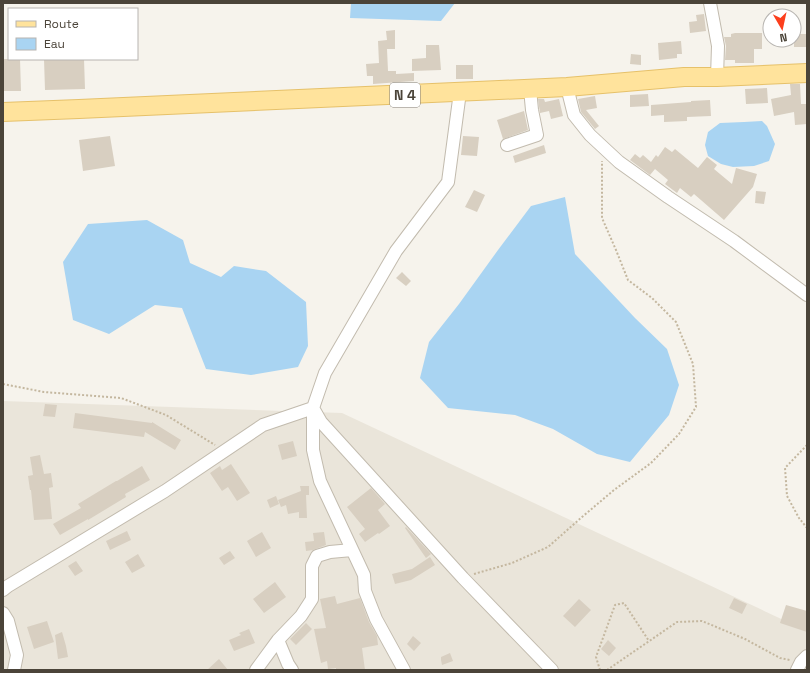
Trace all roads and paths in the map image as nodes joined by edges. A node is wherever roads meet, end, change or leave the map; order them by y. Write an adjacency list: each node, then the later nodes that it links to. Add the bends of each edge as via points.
1 (710, 3): 3 (street, via 718,46)
2 (807, 73): 3 (main road, N 4)
3 (717, 77): 4 (main road, N 4, via 684,77)
4 (567, 87): 5 (main road, N 4); 9 (street, via 574,115)
5 (530, 89): 6 (main road, N 4); 8 (street, via 537,135)
6 (460, 92): 7 (main road, N 4); 12 (street, via 448,182 396,251 325,373)
7 (3, 112)
8 (507, 145)
9 (602, 146): 10 (street, via 619,162); 17 (path, via 602,218 628,280 652,298 676,322 693,364 696,407 679,434 651,463 614,490 548,547 512,563)
10 (807, 295)
11 (3, 384): 14 (path, via 44,392 121,398 166,415)
12 (313, 408): 14 (street, via 263,425); 16 (street, via 313,450 320,481); 17 (street, via 321,422)
13 (807, 446): 15 (path, via 785,468 787,496 798,518)
14 (225, 450): 18 (street, via 165,491)
15 (807, 528)
16 (352, 550): 20 (street, via 318,556 312,566 312,599 301,616); 26 (street, via 364,575 366,591 376,619)
17 (463, 578): 27 (street)
18 (3, 590)
19 (3, 613): 23 (street, via 8,621 17,655)
20 (278, 640): 24 (street); 25 (street)
21 (649, 641): 22 (path, via 677,622 702,621 745,639 780,658); 28 (path, via 624,603 615,605 596,657); 29 (path)
22 (802, 662)
23 (14, 670)
24 (256, 670)
25 (292, 670)
26 (404, 670)
27 (552, 670)
28 (600, 670)
29 (607, 670)

